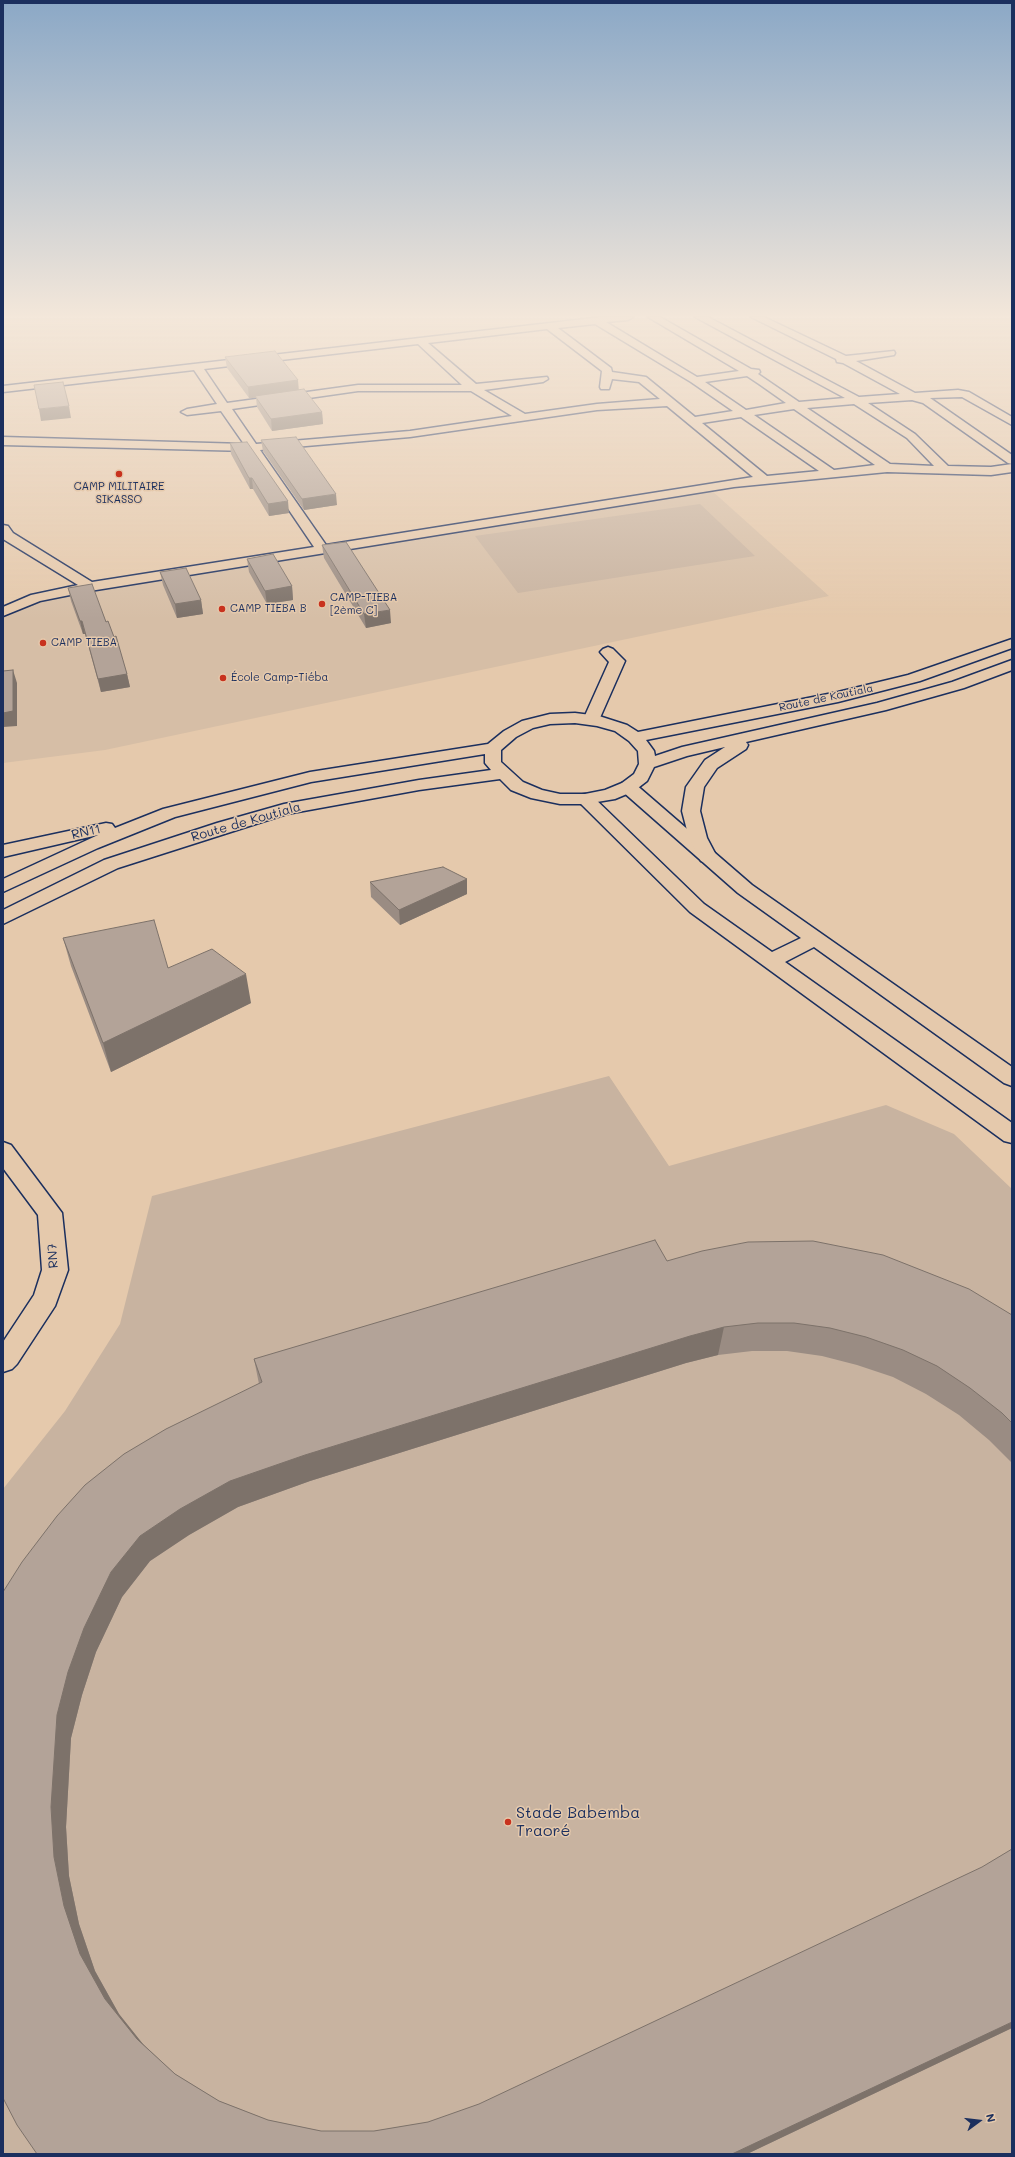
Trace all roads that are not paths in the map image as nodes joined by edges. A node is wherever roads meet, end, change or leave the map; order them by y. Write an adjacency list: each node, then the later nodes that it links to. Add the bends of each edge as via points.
1 (232, 418): 11 (main road)
2 (524, 418): 11 (main road, via 410,434)
3 (690, 418): 9 (main road)
4 (714, 418): 9 (main road)
5 (750, 418): 17 (main road)
6 (815, 418): 14 (main road)
7 (882, 418): 16 (main road, via 911,436)
8 (953, 418): 13 (main road)
9 (694, 421): 18 (main road)
10 (5, 442): 11 (main road); 12 (main road)
11 (253, 448): 20 (main road)
12 (3, 455)
13 (1012, 460)
14 (887, 468): 16 (main road); 17 (main road)
15 (1012, 468): 16 (main road, via 992,471)
16 (945, 470)
17 (832, 474): 18 (main road)
18 (765, 481): 20 (main road, via 726,484)
19 (3, 530): 21 (main road, via 8,536)
20 (323, 550): 21 (main road)
21 (90, 587): 22 (main road, via 36,598)
22 (3, 612)
23 (1012, 643): 28 (main road, Route de Koutiala, via 914,678 838,697)
24 (608, 652): 26 (main road, via 618,661)
25 (1012, 665): 27 (main road, Route de Koutiala, via 958,685)
26 (591, 720): 28 (main road, via 621,728); 29 (main road, via 550,719 528,724)
27 (821, 722): 30 (main road, Route de Koutiala, via 682,752); 36 (main road, via 742,744 711,764 695,787 692,811 698,838)
28 (635, 737): 30 (main road, via 646,751)
29 (493, 748): 31 (main road, via 493,763); 34 (main road, RN11, via 310,777)
30 (647, 764): 32 (main road, via 641,777)
31 (502, 774): 33 (main road, via 517,786 537,794 560,799); 38 (main road, Route de Koutiala, via 419,785 269,813 112,864)
32 (628, 787): 33 (main road, via 608,795); 36 (main road)
33 (585, 799): 40 (main road, via 697,908)
34 (169, 812): 35 (main road, RN11 / RN11); 37 (main road, RN11, via 92,844)
35 (3, 851)
36 (708, 857): 39 (main road, via 745,889)
37 (3, 886)
38 (3, 918)
39 (814, 939): 40 (main road); 41 (main road)
40 (770, 961): 42 (main road)
41 (1012, 1078)
42 (1012, 1135)
43 (3, 1151): 44 (main road, RN7, via 50,1213 55,1270 46,1299)
44 (3, 1361)

